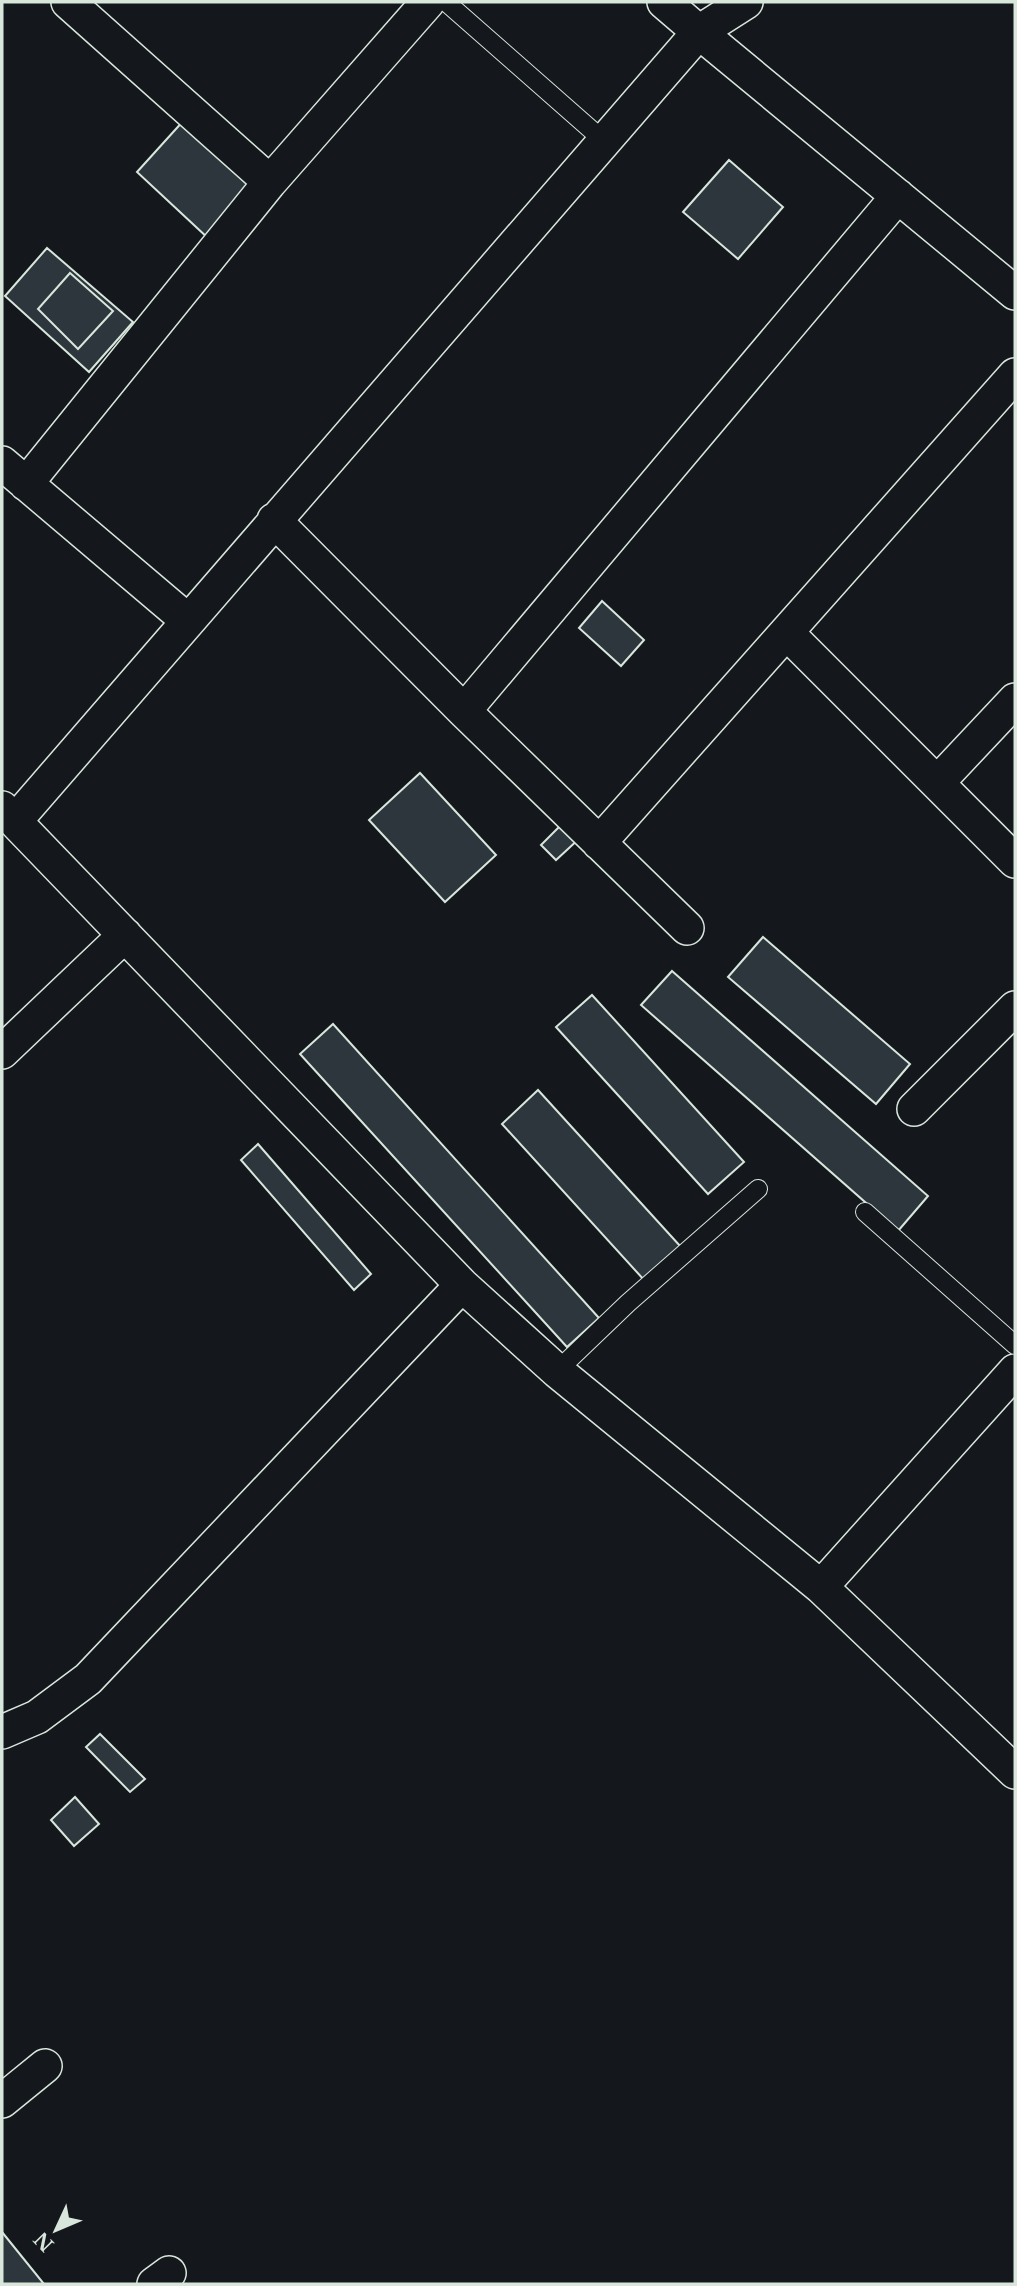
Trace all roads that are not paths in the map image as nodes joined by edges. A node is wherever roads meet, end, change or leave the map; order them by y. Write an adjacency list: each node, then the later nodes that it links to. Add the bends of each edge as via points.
1 (68, 2): 8 (street)
2 (428, 2): 8 (street)
3 (446, 2): 7 (lane)
4 (664, 2): 6 (street)
5 (746, 2): 6 (street)
6 (699, 32): 7 (street); 9 (street)
7 (604, 141): 13 (street)
8 (270, 182): 12 (street)
9 (898, 196): 10 (street); 17 (street)
10 (1015, 293)
11 (1015, 375): 15 (street)
12 (14, 474): 14 (street)
13 (275, 520): 14 (street); 17 (street)
14 (187, 620): 19 (street)
15 (787, 633): 18 (street); 20 (street)
16 (1015, 700): 18 (street)
17 (464, 711): 20 (street)
18 (937, 783): 21 (street)
19 (9, 814): 23 (street)
20 (599, 843): 22 (street)
21 (1015, 861)
22 (687, 928)
23 (125, 934): 25 (street); 29 (street)
24 (1015, 1008): 26 (street)
25 (2, 1052)
26 (914, 1109)
27 (758, 1189): 31 (lane)
28 (864, 1213): 30 (lane)
29 (462, 1285): 31 (street); 34 (street, via 89,1679 37,1717)
30 (1015, 1345)
31 (557, 1371): 33 (street)
32 (1015, 1371): 33 (street)
33 (821, 1587): 35 (street)
34 (2, 1732)
35 (1010, 1756)
36 (45, 2066): 37 (street)
37 (2, 2101)

